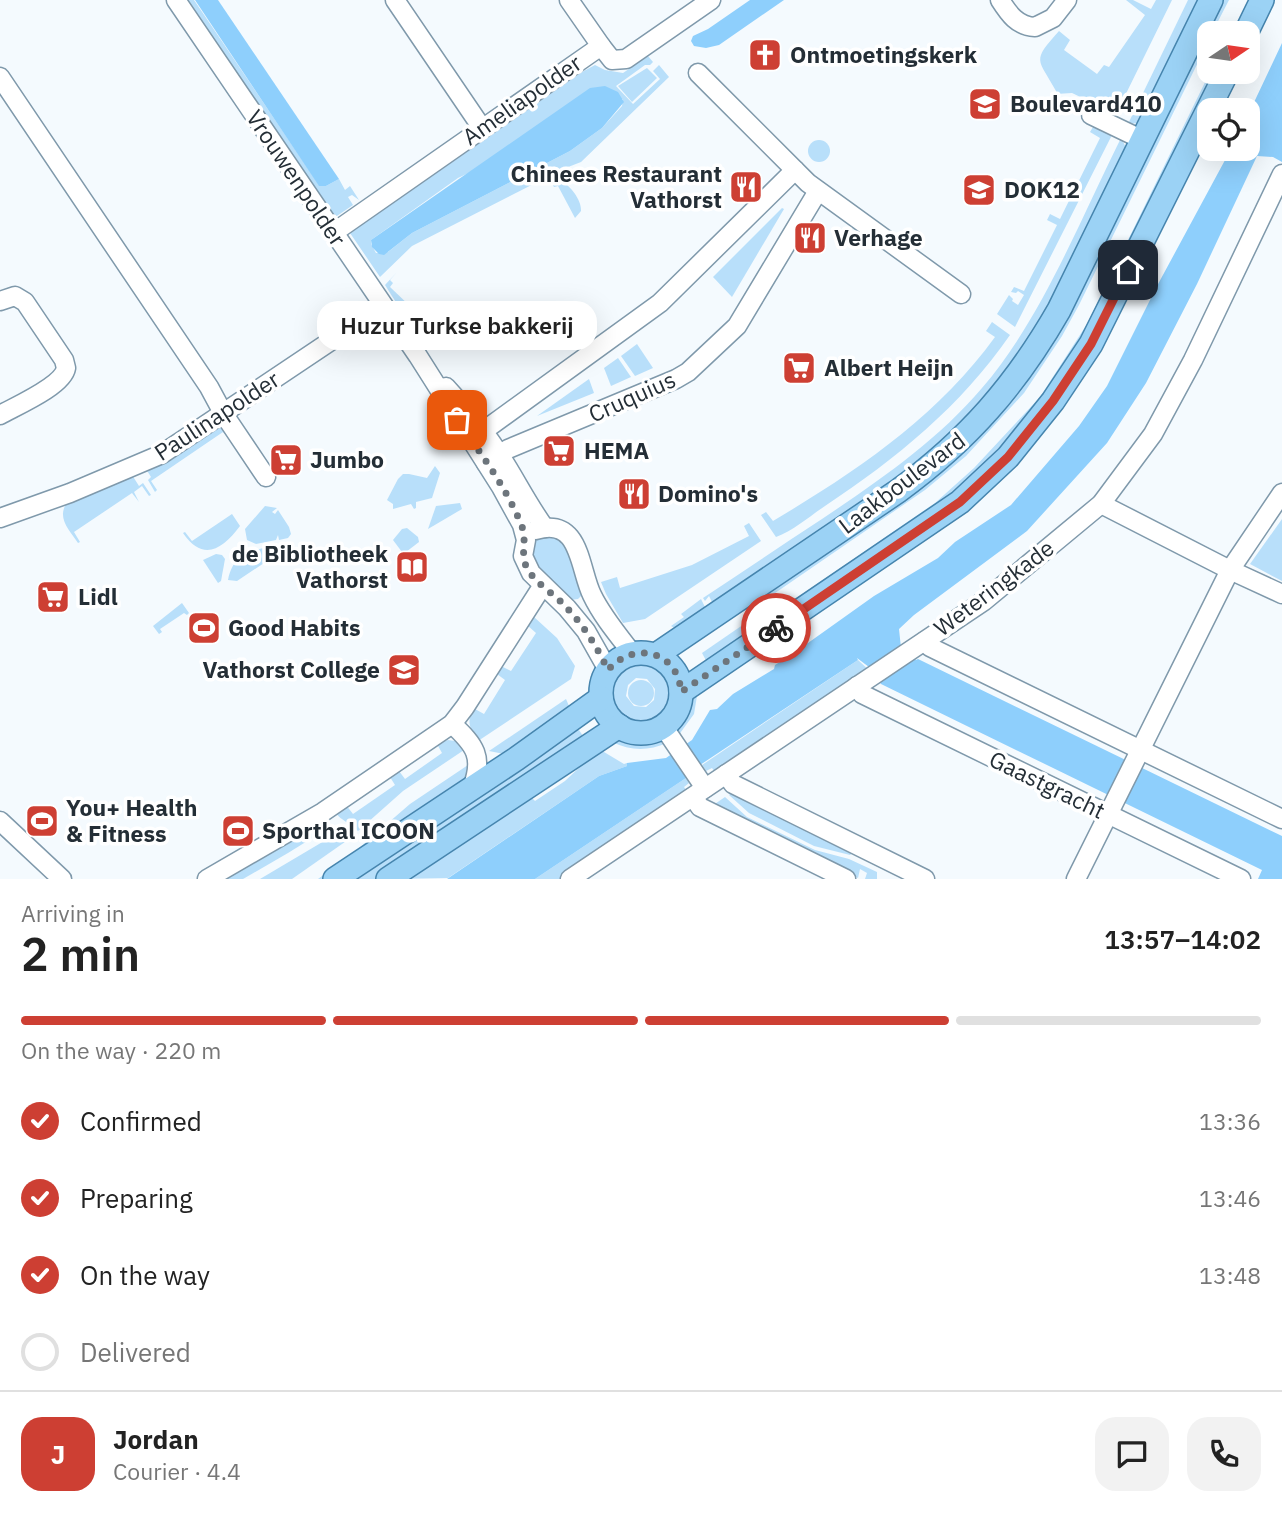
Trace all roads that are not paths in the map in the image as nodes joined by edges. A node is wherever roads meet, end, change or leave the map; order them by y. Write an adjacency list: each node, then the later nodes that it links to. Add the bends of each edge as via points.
1 (176, 0): 20 (street, Vrouwenpolder)
2 (396, 0): 15 (street)
3 (569, 0): 10 (street)
4 (711, 0): 10 (street, Ameliapolder, via 626,59 612,60)
5 (1000, 0): 6 (street, via 1012,17 1035,27 1052,18)
6 (1066, 0)
7 (1211, 0): 16 (main road, Laakboulevard)
8 (1262, 0): 9 (main road)
9 (1252, 21)
10 (601, 46): 15 (street, Ameliapolder)
11 (698, 73): 17 (street)
12 (0, 77): 24 (street)
13 (1221, 84): 46 (main road, Laakboulevard, via 1091,344 1008,457 960,502)
14 (1091, 115): 16 (street)
15 (482, 128): 20 (street, Ameliapolder)
16 (1143, 139): 43 (main road, Laakboulevard, via 1040,344 972,430 898,491)
17 (795, 170): 19 (street); 26 (street, via 660,303)
18 (1282, 174): 31 (street, Weteringkade, via 1153,434)
19 (818, 191): 21 (street); 27 (street, Cruquius, via 737,326 688,372)
20 (333, 233): 23 (street, Vrouwenpolder)
21 (961, 295)
22 (0, 301): 25 (street, via 15,296 25,302 66,368 61,379)
23 (383, 306): 24 (street, Paulinapolder); 26 (street, Vrouwenpolder, via 468,412)
24 (223, 413): 28 (street); 30 (street, Paulinapolder, via 159,456)
25 (0, 415)
26 (477, 436): 27 (street, Vrouwenpolder)
27 (493, 459): 34 (street, Vrouwenpolder); 35 (street, Vrouwenpolder)
28 (266, 477)
29 (1282, 494): 36 (street)
30 (48, 501): 32 (street, Paulinapolder); 33 (street)
31 (1101, 504): 36 (street); 41 (street, Weteringkade, via 984,601)
32 (0, 518)
33 (53, 519)
34 (545, 527): 35 (street); 39 (street, Vrouwenpolder, via 562,532 577,546)
35 (526, 540): 37 (street, Vrouwenpolder, via 526,565)
36 (1230, 570): 38 (street); 51 (street)
37 (543, 585): 40 (street, Vrouwenpolder); 48 (street)
38 (1282, 594)
39 (592, 595): 40 (street); 42 (street, Vrouwenpolder)
40 (567, 608): 44 (street, Vrouwenpolder)
41 (925, 641): 45 (street, Weteringkade); 51 (street)
42 (632, 653): 43 (main road); 44 (main road)
43 (656, 655): 46 (main road, via 676,673)
44 (608, 670): 47 (main road)
45 (857, 686): 54 (street, Weteringkade); 57 (street, Gaastgracht, via 862,694)
46 (681, 692): 50 (main road, via 677,709)
47 (601, 698): 49 (main road, via 608,716); 53 (main road)
48 (452, 724): 52 (street); 61 (street, via 323,813)
49 (620, 726): 50 (main road, via 644,733); 63 (main road)
50 (663, 726): 56 (street, via 694,771)
51 (1139, 750): 57 (street); 58 (street)
52 (477, 753): 53 (street, via 499,760); 55 (street)
53 (516, 759): 55 (main road)
54 (726, 774): 56 (street, Weteringkade); 66 (street, via 733,784)
55 (472, 788): 62 (main road)
56 (699, 792): 64 (street, Weteringkade); 65 (street, via 700,807)
57 (1108, 814): 67 (street); 68 (street, Gaastgracht)
58 (1282, 819)
59 (0, 821): 60 (street)
60 (62, 879)
61 (207, 879)
62 (335, 879)
63 (388, 879)
64 (570, 879)
65 (846, 879)
66 (925, 879)
67 (1076, 879)
68 (1241, 879)

